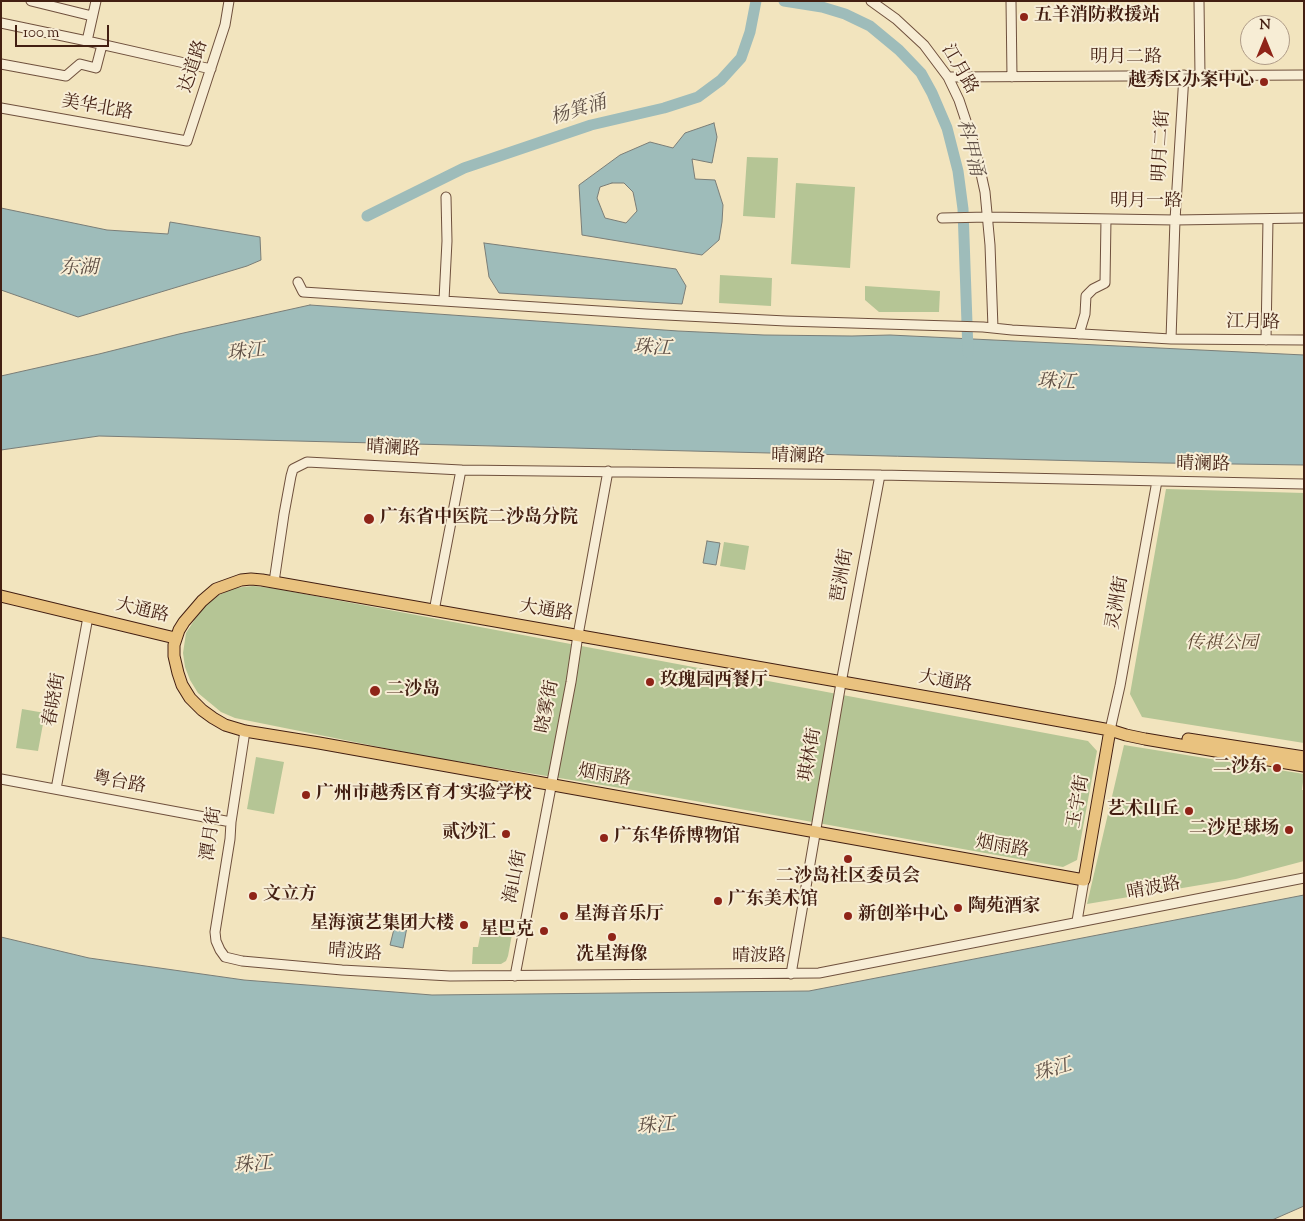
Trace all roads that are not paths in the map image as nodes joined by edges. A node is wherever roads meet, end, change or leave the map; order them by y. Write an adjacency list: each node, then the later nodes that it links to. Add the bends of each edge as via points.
1 (31, 1): 7 (street)
2 (96, 1): 7 (street)
3 (230, 1): 12 (street, 达道路)
4 (871, 1): 16 (street, 江月路, via 908,29)
5 (1011, 1): 17 (street)
6 (1199, 1): 14 (street)
7 (92, 16): 9 (street)
8 (1, 23): 9 (street)
9 (87, 41): 10 (street)
10 (102, 45): 11 (street, via 96,68 80,64 66,76); 12 (street)
11 (1, 64)
12 (211, 69): 19 (street, 达道路)
13 (1184, 75): 14 (street, 明月二路); 17 (street, 明月二路); 26 (street, 明月二街)
14 (1200, 75): 15 (street, 明月二路)
15 (1304, 75)
16 (948, 77): 17 (street, 明月二路); 21 (street, 江月路, via 976,151)
17 (1012, 77)
18 (1, 108): 19 (street, 美华北路)
19 (187, 141)
20 (446, 197): 28 (street)
21 (988, 217): 22 (street, 明月一路); 24 (street, 明月一路); 29 (street, 江月路)
22 (942, 218)
23 (1304, 218): 25 (street, 明月一路)
24 (1106, 219): 26 (street, 明月一路); 30 (street, via 1105,283 1086,296)
25 (1268, 219): 26 (street, 明月一路); 32 (street)
26 (1175, 220): 31 (street, 明月二街)
27 (298, 282): 28 (street, 江月路, via 303,292)
28 (444, 300): 29 (street, 江月路, via 723,318)
29 (993, 328): 30 (street, 江月路)
30 (1079, 334): 31 (street, 江月路)
31 (1172, 339): 32 (street, 江月路)
32 (1266, 340): 33 (street, 江月路)
33 (1304, 340)
34 (461, 470): 35 (street, 晴澜路); 39 (street, 晴澜路, via 307,462 293,469); 42 (street)
35 (608, 471): 36 (street, 晴澜路); 44 (street, 晓雾街)
36 (880, 475): 37 (street, 晴澜路); 46 (street, 琶洲街)
37 (1157, 481): 38 (street, 晴澜路); 47 (street, 灵洲街)
38 (1304, 484)
39 (274, 582): 42 (main road, 大通路); 45 (main road, 大通路, via 241,580 216,589 190,614)
40 (1, 596): 43 (main road, 大通路)
41 (1, 603): 43 (main road, 大通路)
42 (434, 611): 44 (main road, 大通路)
43 (88, 620): 45 (main road, 大通路); 53 (street, 春晓街)
44 (578, 636): 46 (main road, 大通路); 52 (street, 晓雾街)
45 (174, 641): 48 (main road, 烟雨路, via 178,673 190,698 213,718)
46 (842, 683): 47 (main road, 大通路); 55 (street, 琪林街)
47 (1110, 730): 49 (main road, 大通路, via 1127,729); 50 (main road, 大通路, via 1126,736); 57 (main road, 玉宇街)
48 (245, 731): 52 (main road, 烟雨路); 54 (street, 潭月街)
49 (1304, 757)
50 (1304, 766)
51 (1, 779): 53 (street, 粤台路)
52 (551, 785): 55 (main road, 烟雨路); 61 (street, 海山街)
53 (56, 789): 54 (street, 粤台路)
54 (231, 822): 59 (street, 潭月街, via 214,932)
55 (815, 832): 57 (main road, 烟雨路); 60 (street, 琪林街)
56 (1304, 878): 58 (street, 晴波路)
57 (1084, 880): 58 (street)
58 (1076, 921): 60 (street, 晴波路, via 819,973)
59 (216, 941): 61 (street, 晴波路, via 225,957 242,962 352,971)
60 (791, 974): 61 (street, 晴波路)
61 (515, 976)

